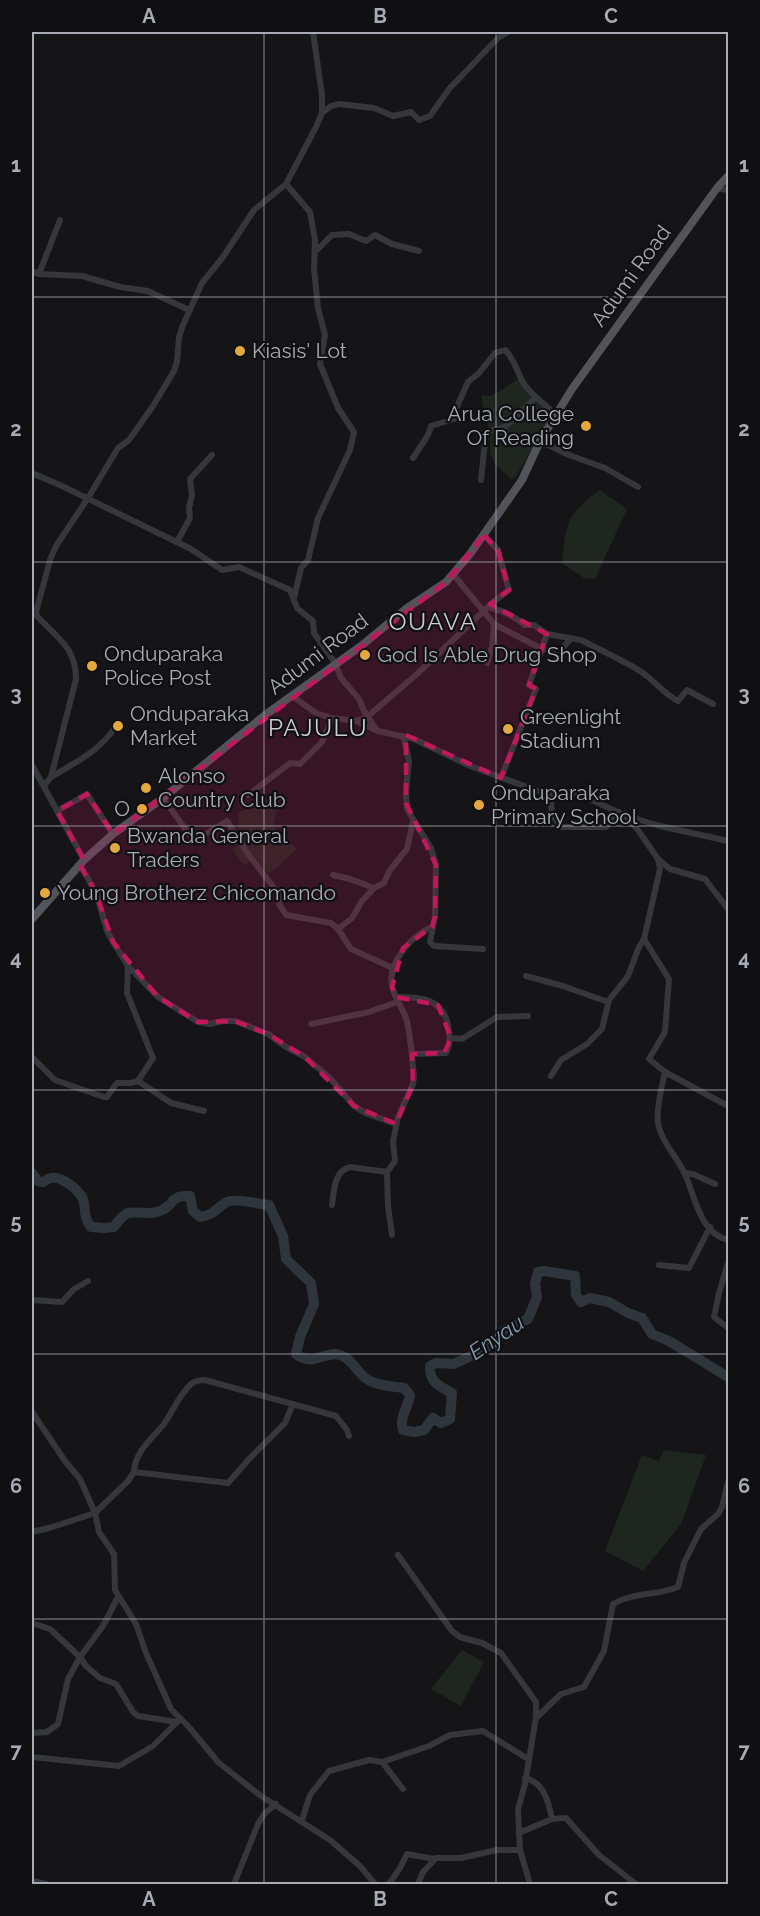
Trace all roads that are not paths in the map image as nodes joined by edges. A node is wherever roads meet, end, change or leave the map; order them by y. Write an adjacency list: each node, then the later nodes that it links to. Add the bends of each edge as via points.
1 (313, 32): 3 (street)
2 (508, 32): 3 (street, via 449,89 424,120 411,112 393,116 374,108 339,104)
3 (322, 113): 5 (street)
4 (729, 176): 6 (main road, Adumi Road)
5 (286, 184): 10 (street, via 310,212); 13 (street, via 254,210 202,283)
6 (717, 188): 7 (street); 15 (main road, Adumi Road)
7 (729, 190)
8 (60, 220): 12 (street)
9 (419, 251): 10 (street, via 375,235 366,241 349,234 332,235)
10 (315, 252): 26 (street, via 318,308 325,335 320,364 338,408 354,432 350,450 318,518)
11 (32, 271): 12 (street)
12 (39, 274): 13 (street, via 82,276 148,291)
13 (189, 310): 22 (street, via 179,337 174,371 129,440 118,448)
14 (535, 398): 15 (street); 18 (street, via 522,381 511,355 505,350 495,353 468,382 454,419 431,426); 20 (street, via 504,427 486,432)
15 (556, 415): 16 (main road, Adumi Road)
16 (540, 441): 21 (street, via 605,468); 23 (main road, Adumi Road, via 522,480)
17 (212, 455): 24 (street, via 190,478 190,518)
18 (413, 458)
19 (32, 473): 22 (street)
20 (481, 480)
21 (638, 487)
22 (88, 498): 24 (street); 44 (street, via 56,546 36,612 65,644 76,667)
23 (484, 535): 25 (main road, Adumi Road); 27 (street, via 498,550 509,590)
24 (177, 542): 26 (street, via 222,570 239,567 290,590)
25 (453, 574): 28 (street); 33 (main road, Adumi Road)
26 (294, 598): 33 (street, via 297,608 313,621 314,633)
27 (490, 604): 28 (street); 30 (street)
28 (482, 611): 29 (street); 37 (street)
29 (495, 624): 32 (street); 34 (street)
30 (547, 634): 31 (street); 32 (street)
31 (571, 638): 32 (street, via 558,654); 36 (street, via 640,672 678,701 687,690)
32 (542, 649): 45 (street, via 529,685 536,689)
33 (335, 663): 35 (main road, Adumi Road); 37 (street)
34 (486, 663)
35 (292, 696): 38 (street, via 316,713); 49 (main road, Adumi Road)
36 (713, 704)
37 (368, 717): 39 (street); 41 (street)
38 (332, 718): 39 (street); 48 (street, via 322,742 300,764 290,763)
39 (356, 721): 41 (street)
40 (116, 726): 44 (street, via 96,750)
41 (378, 731): 42 (street)
42 (404, 738): 45 (street); 52 (street, via 409,761 406,803)
43 (32, 765): 46 (street)
44 (51, 777): 46 (street)
45 (501, 778): 47 (street)
46 (44, 786): 50 (street)
47 (550, 792): 51 (street, via 582,795); 51 (street, via 552,815 562,827 606,827)
48 (248, 795)
49 (163, 798): 53 (main road, Adumi Road); 62 (street, via 194,841 227,821 278,893 286,915 324,920)
50 (57, 811): 53 (street, via 87,794); 56 (street)
51 (622, 813): 54 (street); 55 (street)
52 (413, 821): 58 (street, via 407,849 384,883); 61 (street, via 431,848 436,865)
53 (113, 834): 56 (main road, Adumi Road)
54 (729, 841)
55 (658, 859): 59 (street, via 670,869 705,879); 63 (street, via 660,869)
56 (82, 862): 60 (main road, Adumi Road); 65 (street, via 107,931)
57 (333, 875): 58 (street)
58 (374, 888): 62 (street, via 352,918)
59 (729, 909)
60 (32, 919)
61 (432, 927): 64 (street, via 431,945); 66 (street, via 403,948)
62 (338, 929): 66 (street, via 351,949)
63 (644, 939): 69 (street, via 628,976); 75 (street, via 669,977 665,1032 649,1059)
64 (483, 949)
65 (128, 966): 77 (street, via 127,993 153,1058); 80 (street, via 177,1011 205,1024 230,1020 256,1028 305,1057 354,1106)
66 (395, 969): 68 (street, via 391,982)
67 (526, 976): 69 (street)
68 (397, 999): 71 (street, via 369,1012); 72 (street, via 421,998 438,1005); 73 (street, via 406,1018)
69 (608, 1002): 76 (street, via 602,1029 561,1060)
70 (528, 1016): 72 (street, via 497,1017 462,1039)
71 (311, 1024)
72 (451, 1038): 73 (street, via 444,1053)
73 (412, 1054): 80 (street, via 413,1084)
74 (32, 1057): 77 (street, via 54,1080 104,1097 117,1083)
75 (665, 1072): 78 (street); 82 (street, via 658,1120)
76 (551, 1076)
77 (138, 1081): 79 (street, via 171,1102)
78 (729, 1106)
79 (204, 1111)
80 (396, 1124): 81 (street, via 395,1161)
81 (387, 1172): 84 (street, via 344,1168 335,1185); 86 (street)
82 (684, 1173): 83 (street); 85 (street)
83 (715, 1184)
84 (332, 1205)
85 (710, 1227): 87 (street); 89 (street, via 689,1268)
86 (392, 1235)
87 (729, 1240)
88 (729, 1263): 92 (street, via 714,1315)
89 (659, 1264)
90 (88, 1281): 91 (street, via 62,1302)
91 (32, 1300)
92 (729, 1328)
93 (293, 1404): 95 (street, via 336,1416); 96 (street, via 285,1424 228,1483); 96 (street, via 199,1380 183,1393 146,1443)
94 (32, 1412): 98 (street, via 81,1479)
95 (349, 1436)
96 (134, 1472): 98 (street)
97 (729, 1482): 104 (street, via 720,1510 701,1529 684,1563 678,1587 658,1594 627,1597 613,1604 604,1651 584,1687 561,1694)
98 (95, 1513): 99 (street); 101 (street, via 99,1532 114,1554)
99 (32, 1532)
100 (399, 1555): 104 (street, via 452,1631 494,1649 508,1661 533,1696)
101 (118, 1597): 103 (street); 105 (street, via 136,1624)
102 (32, 1623): 103 (street, via 50,1629)
103 (80, 1657): 105 (street, via 100,1678 116,1684 138,1716); 106 (street, via 68,1679 59,1722 47,1732)
104 (536, 1717): 108 (street)
105 (179, 1721): 107 (street, via 153,1746 119,1766); 112 (street, via 219,1763)
106 (32, 1733)
107 (32, 1756)
108 (528, 1759): 109 (street, via 479,1730 450,1734 429,1746); 110 (street)
109 (382, 1762): 111 (street); 114 (street, via 369,1760 328,1771 310,1795)
110 (525, 1778): 113 (street, via 535,1781 542,1791); 115 (street, via 518,1809)
111 (403, 1789)
112 (276, 1804): 114 (street); 120 (street, via 258,1824)
113 (552, 1819): 115 (street); 125 (street, via 570,1820 599,1855)
114 (302, 1820): 121 (street, via 349,1856)
115 (519, 1833): 116 (street)
116 (520, 1850): 117 (street); 124 (street)
117 (434, 1859): 122 (street, via 407,1854); 123 (street)
118 (32, 1881): 119 (street)
119 (47, 1884)
120 (234, 1884)
121 (375, 1884)
122 (389, 1884)
123 (418, 1884)
124 (530, 1884)
125 (636, 1884)

